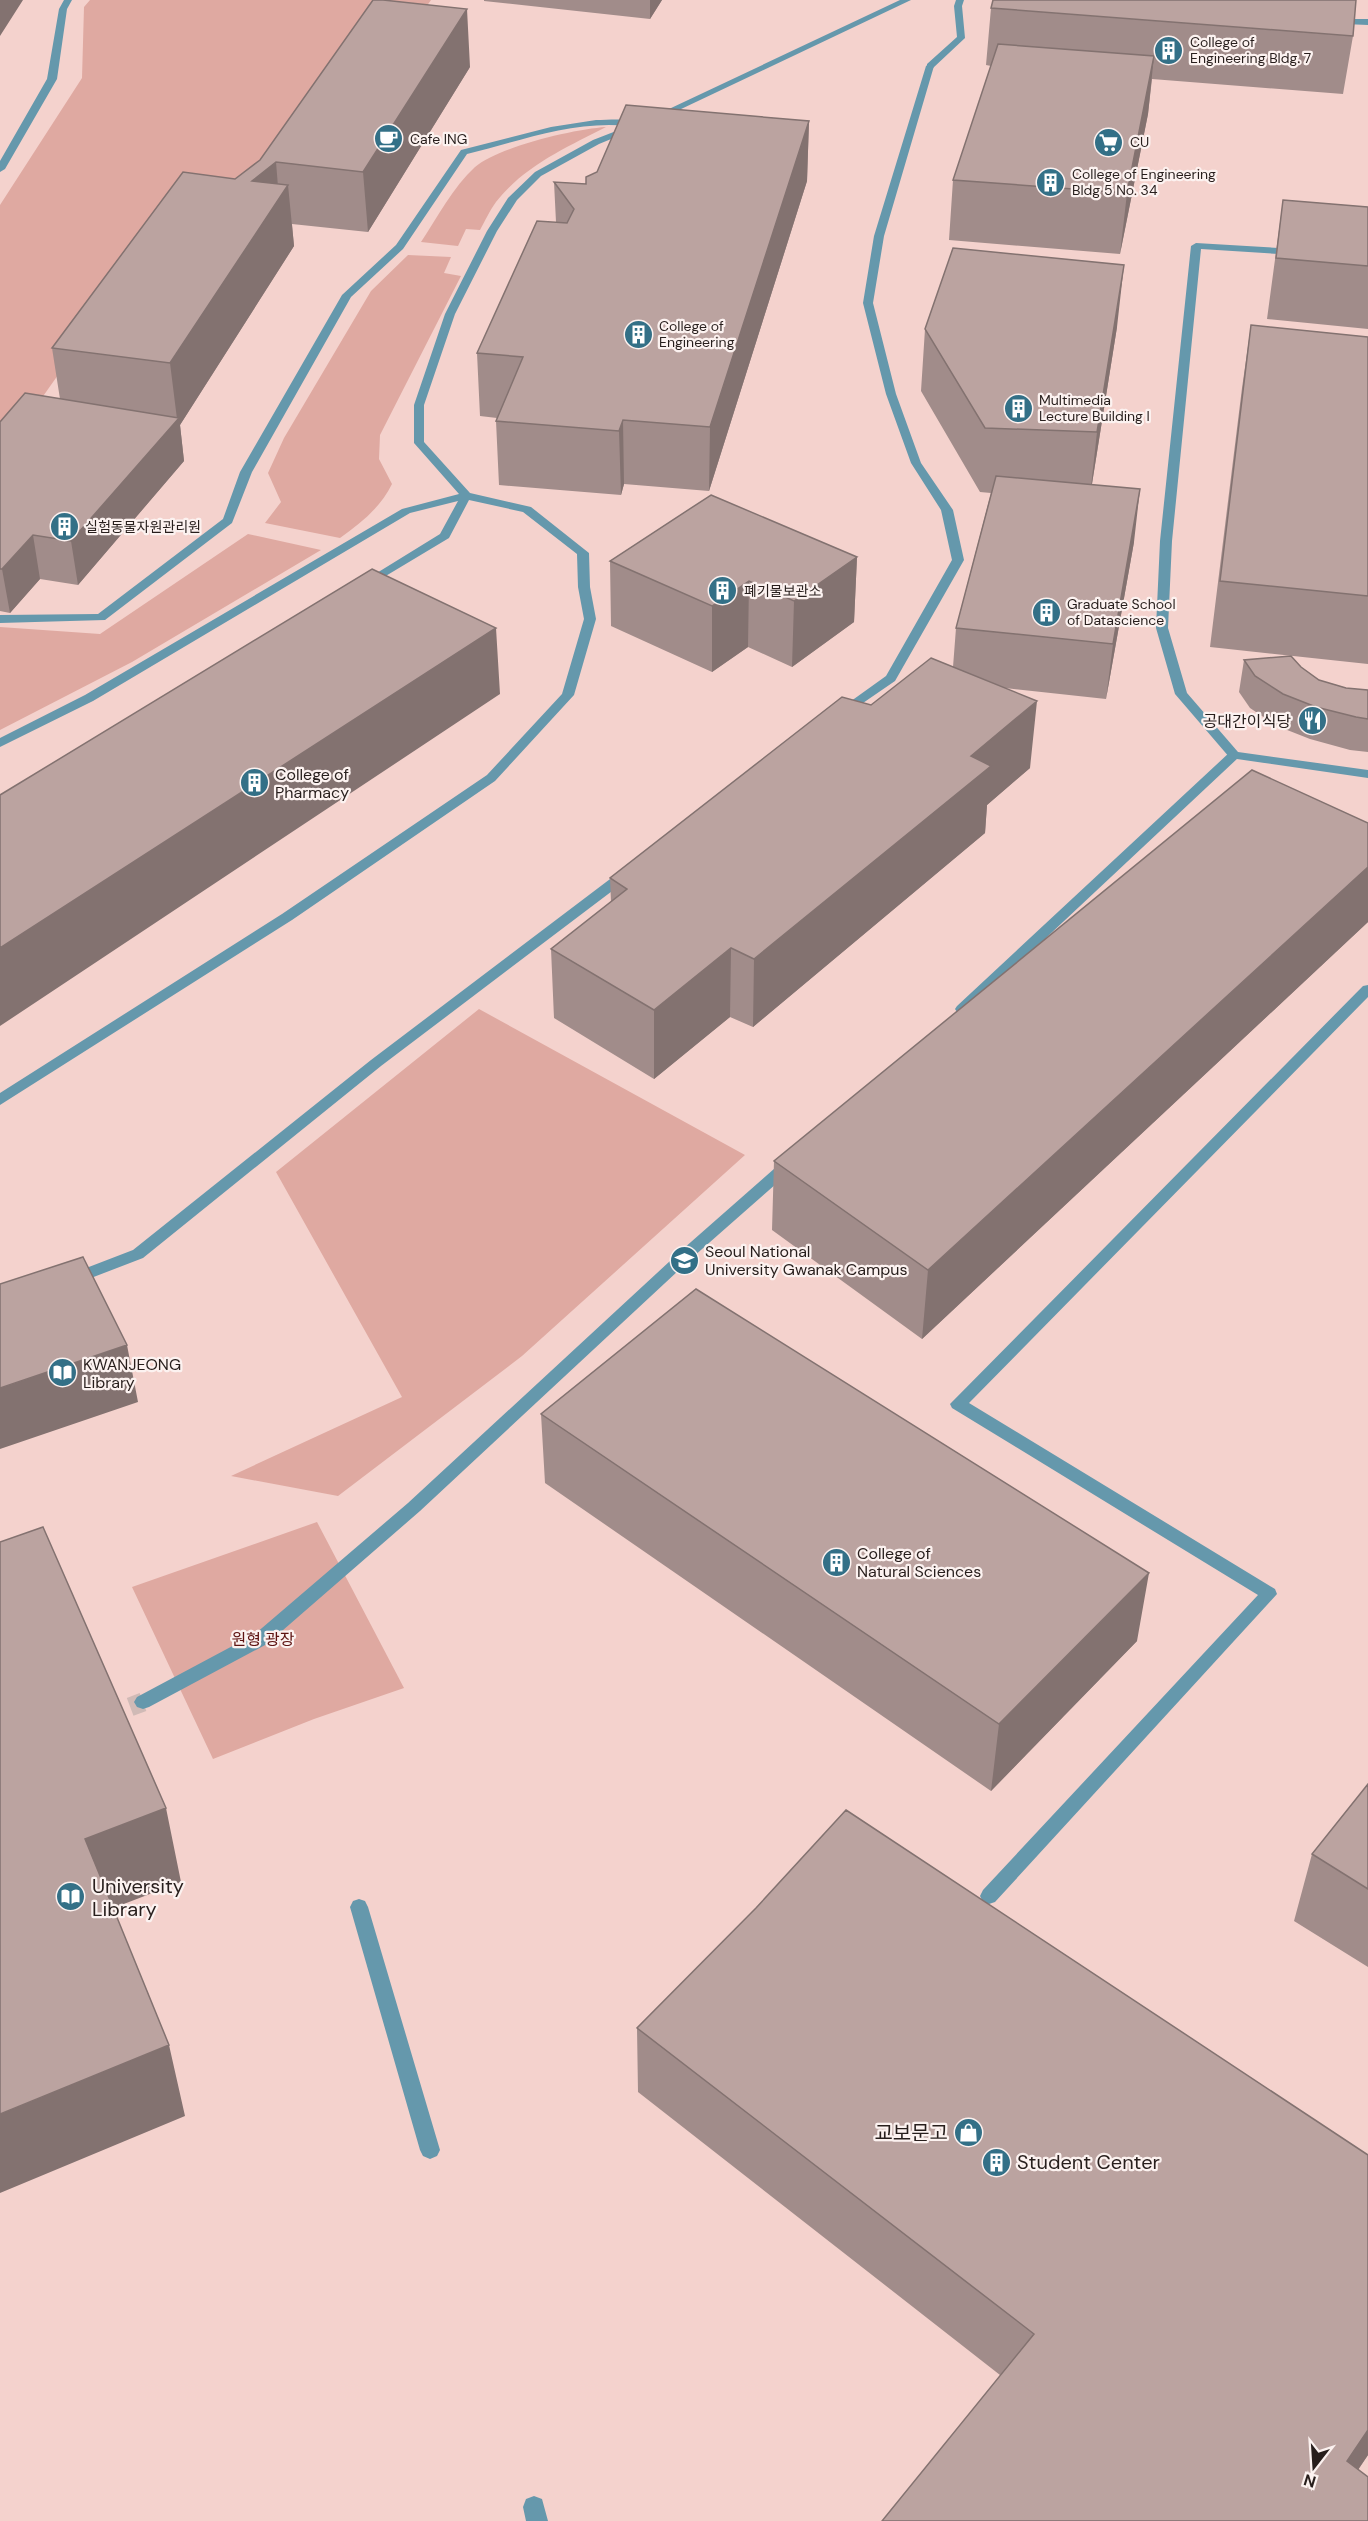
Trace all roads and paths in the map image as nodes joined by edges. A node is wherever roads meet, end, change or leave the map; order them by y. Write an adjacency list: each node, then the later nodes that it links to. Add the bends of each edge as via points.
1 (68, 0): 7 (street, via 63,9 52,79)
2 (907, 0): 6 (street)
3 (960, 0): 12 (street, via 961,38 930,66 879,236 868,303 891,394 916,463 947,510 958,560 891,678)
4 (1344, 21): 5 (street)
5 (1368, 22)
6 (639, 125): 9 (street, via 596,142 538,174 513,198 450,314 419,405 419,443); 11 (street, via 618,121 586,123 464,152 400,247 346,295 246,472 228,521 101,618)
7 (0, 169)
8 (1311, 253): 14 (street, via 1196,246 1166,541 1162,628 1181,694)
9 (466, 496): 10 (street, via 445,536); 13 (street, via 406,511 89,698); 19 (street, via 527,508 583,553 590,619 568,695 491,778 287,917)
10 (354, 591)
11 (0, 619)
12 (835, 718)
13 (0, 743)
14 (1234, 755): 15 (street); 18 (street)
15 (1368, 774)
16 (638, 865): 21 (street, via 376,1063 138,1254)
17 (1368, 989): 23 (street, via 958,1404 1269,1594)
18 (953, 1017)
19 (0, 1100)
20 (795, 1157): 22 (street, via 414,1507 261,1639)
21 (63, 1283)
22 (143, 1702)
23 (989, 1896)
24 (359, 1907): 25 (street)
25 (430, 2150)

